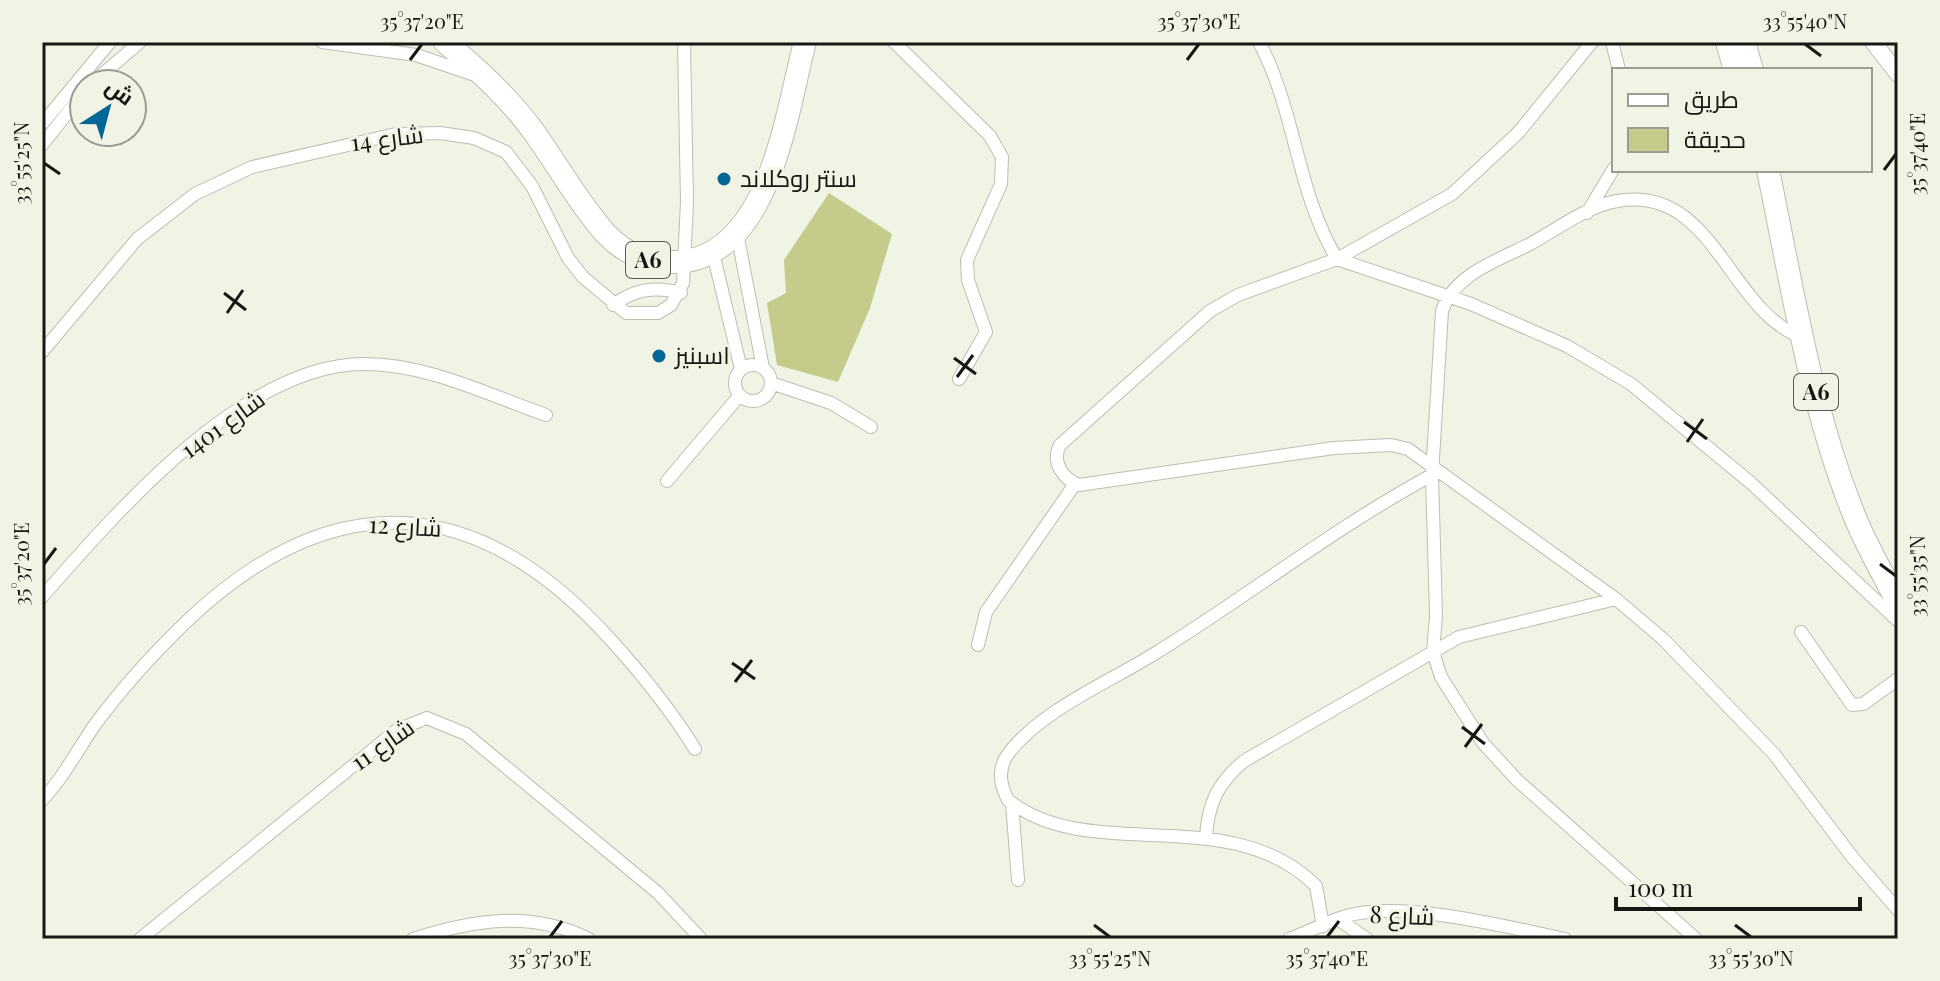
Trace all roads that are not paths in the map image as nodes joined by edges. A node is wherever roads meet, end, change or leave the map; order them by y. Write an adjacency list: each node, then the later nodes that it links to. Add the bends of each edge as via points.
1 (110, 42): 21 (street)
2 (140, 42): 14 (street)
3 (322, 42): 19 (street, via 416,55)
4 (445, 42): 19 (highway, A6)
5 (684, 42): 30 (street)
6 (805, 42): 26 (highway, A6, via 765,186)
7 (894, 42): 39 (street, via 990,136 1002,157 1001,184 967,260 984,339)
8 (1259, 42): 28 (street, via 1287,107 1307,194)
9 (1592, 42): 28 (street, via 1518,133 1473,177 1428,210)
10 (1612, 42): 15 (street)
11 (1727, 42): 16 (highway)
12 (1744, 42): 17 (highway)
13 (1873, 42): 18 (street)
14 (110, 68)
15 (1618, 68)
16 (1734, 68)
17 (1751, 68)
18 (1898, 74)
19 (487, 79): 29 (highway, A6, via 530,128 606,234 631,254)
20 (68, 112): 22 (street)
21 (42, 124)
22 (42, 145)
23 (1612, 171): 25 (street)
24 (1768, 172): 35 (highway, A6)
25 (1587, 213): 33 (street, via 1482,269); 35 (street, via 1619,201 1638,201 1681,215 1718,249 1763,314)
26 (737, 233): 27 (highway, A6); 37 (street)
27 (713, 253): 30 (highway, A6); 38 (street)
28 (1337, 259): 33 (street); 46 (street, via 1238,295 1197,322 1058,448 1058,467)
29 (654, 262): 30 (highway, A6); 31 (street)
30 (684, 262): 32 (street)
31 (652, 288): 32 (street); 34 (street)
32 (681, 293): 34 (street, via 658,313 642,316)
33 (1447, 294): 44 (street); 50 (street, via 1567,346 1631,384 1751,483)
34 (613, 305): 36 (street, شارع 14, via 568,258 532,186 506,152 463,136 396,134 252,167 195,194 137,239)
35 (1804, 338): 49 (highway, A6, via 1854,516)
36 (42, 352)
37 (763, 368): 38 (street); 40 (street)
38 (741, 369): 41 (street, via 735,385)
39 (959, 379)
40 (771, 383): 41 (street, via 756,401); 43 (street, via 831,403)
41 (740, 395): 45 (street)
42 (546, 415): 47 (street, شارع 1401, via 409,369 364,364 301,376 229,416 148,482)
43 (871, 427)
44 (1432, 472): 46 (street, via 1408,449 1391,445 1334,448); 48 (street); 53 (street); 57 (street, via 1050,717 1003,762 1003,790)
45 (667, 481)
46 (1075, 484): 52 (street, via 986,612)
47 (42, 597)
48 (1616, 599): 53 (street, via 1470,633); 60 (street, via 1742,719)
49 (1898, 603)
50 (1898, 621)
51 (1801, 632): 54 (street, via 1852,705 1863,704)
52 (978, 645)
53 (1433, 652): 58 (street, via 1244,761 1213,797); 70 (street, via 1449,693 1491,753)
54 (1898, 679)
55 (695, 749): 56 (street, شارع 12, via 672,712 590,617 509,554 443,527 366,523 298,544 226,588 111,703)
56 (42, 800)
57 (1012, 803): 58 (street, via 1053,823); 59 (street)
58 (1206, 837): 62 (street, via 1279,858 1299,870 1320,892)
59 (1018, 880)
60 (1898, 910)
61 (1338, 919): 62 (street, شارع 8); 68 (street); 69 (street, شارع 8, via 1419,913)
62 (1323, 926): 67 (street, شارع 8)
63 (140, 939): 66 (street, شارع 11, via 397,730 427,718 466,734 658,893)
64 (413, 939): 65 (street, via 499,920 547,923)
65 (589, 939)
66 (701, 939)
67 (1289, 939)
68 (1367, 939)
69 (1565, 939)
70 (1696, 939)

